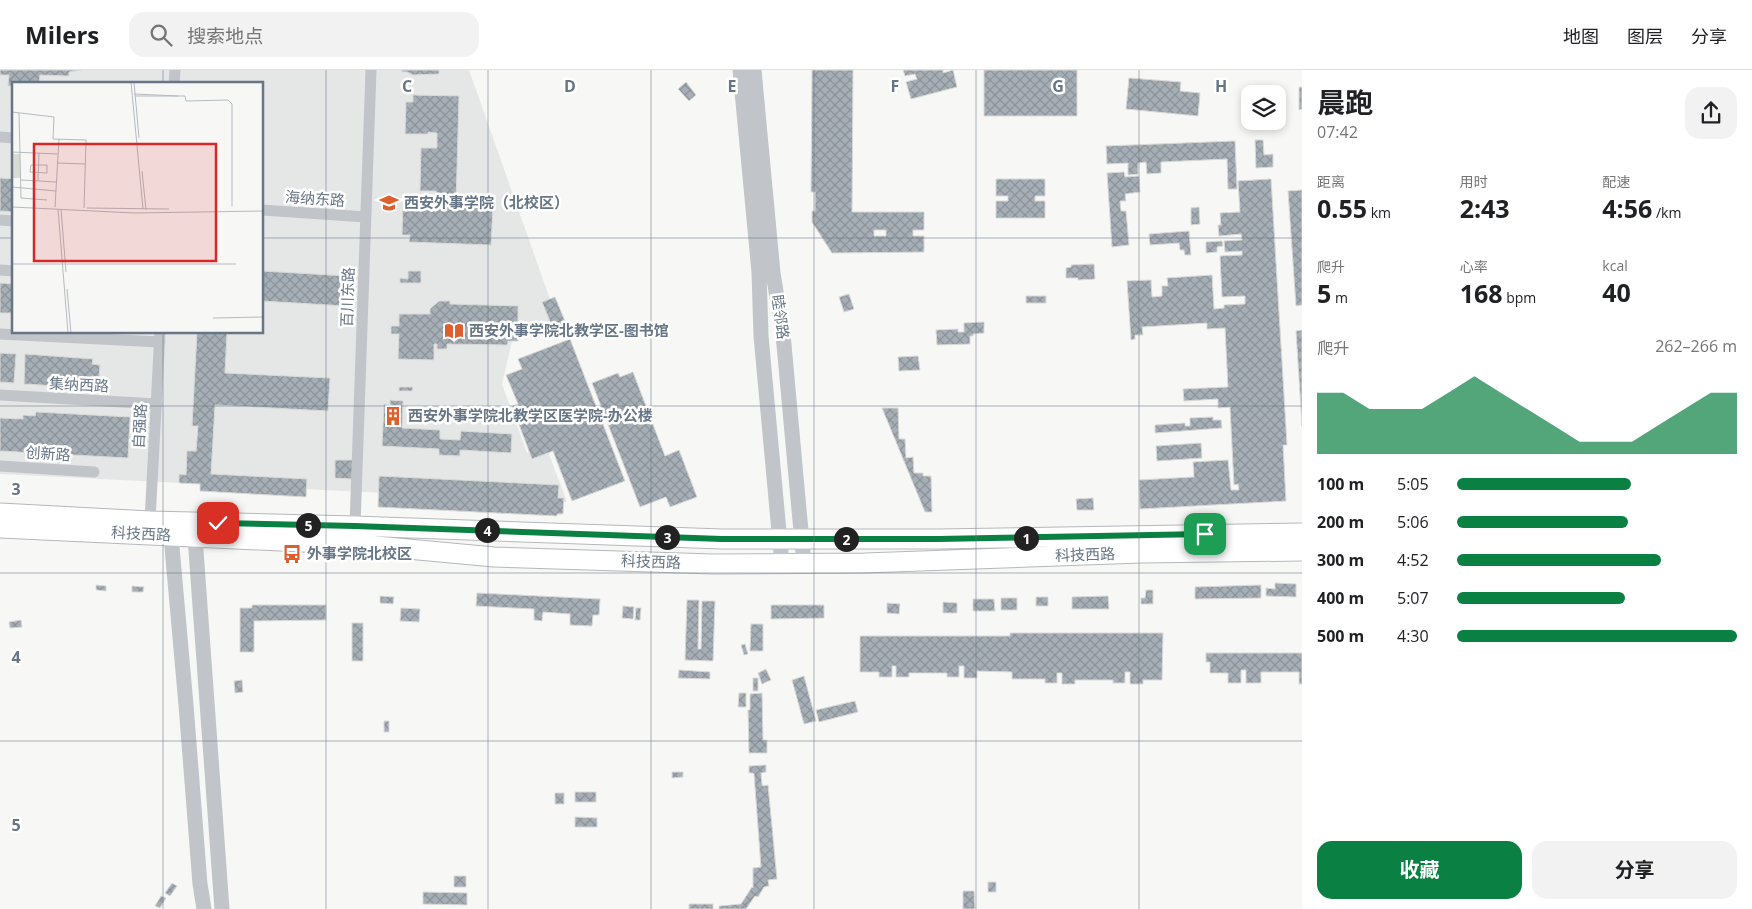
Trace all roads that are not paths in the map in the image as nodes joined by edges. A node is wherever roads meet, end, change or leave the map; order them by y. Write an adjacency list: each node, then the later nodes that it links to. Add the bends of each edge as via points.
1 (371, 70): 5 (street, 百川东路)
2 (740, 70): 20 (street, 睦邻路, via 760,272 761,336)
3 (754, 70): 21 (street, 睦邻路)
4 (264, 210): 5 (street, 海纳东路)
5 (366, 217): 15 (street, 百川东路)
6 (0, 334): 7 (street)
7 (28, 334): 8 (street)
8 (160, 338): 10 (street, 自强路)
9 (0, 395): 10 (street, 集纳西路)
10 (157, 404): 14 (street, 自强路)
11 (0, 466): 12 (street, 创新路)
12 (94, 472)
13 (0, 513): 14 (main road, 科技西路)
14 (150, 521): 15 (main road, 科技西路)
15 (355, 526): 20 (main road, 科技西路)
16 (0, 528): 18 (main road, 科技西路)
17 (1302, 533): 21 (main road, 科技西路)
18 (171, 536): 19 (main road, 科技西路); 25 (street)
19 (195, 537): 23 (main road, 科技西路, via 365,545 494,557); 26 (street)
20 (780, 539): 21 (main road, 科技西路); 23 (street, 睦邻路)
21 (802, 539): 24 (street, 睦邻路)
22 (1302, 551): 24 (main road, 科技西路)
23 (782, 564): 24 (main road, 科技西路)
24 (804, 564)
25 (204, 909)
26 (222, 909)

